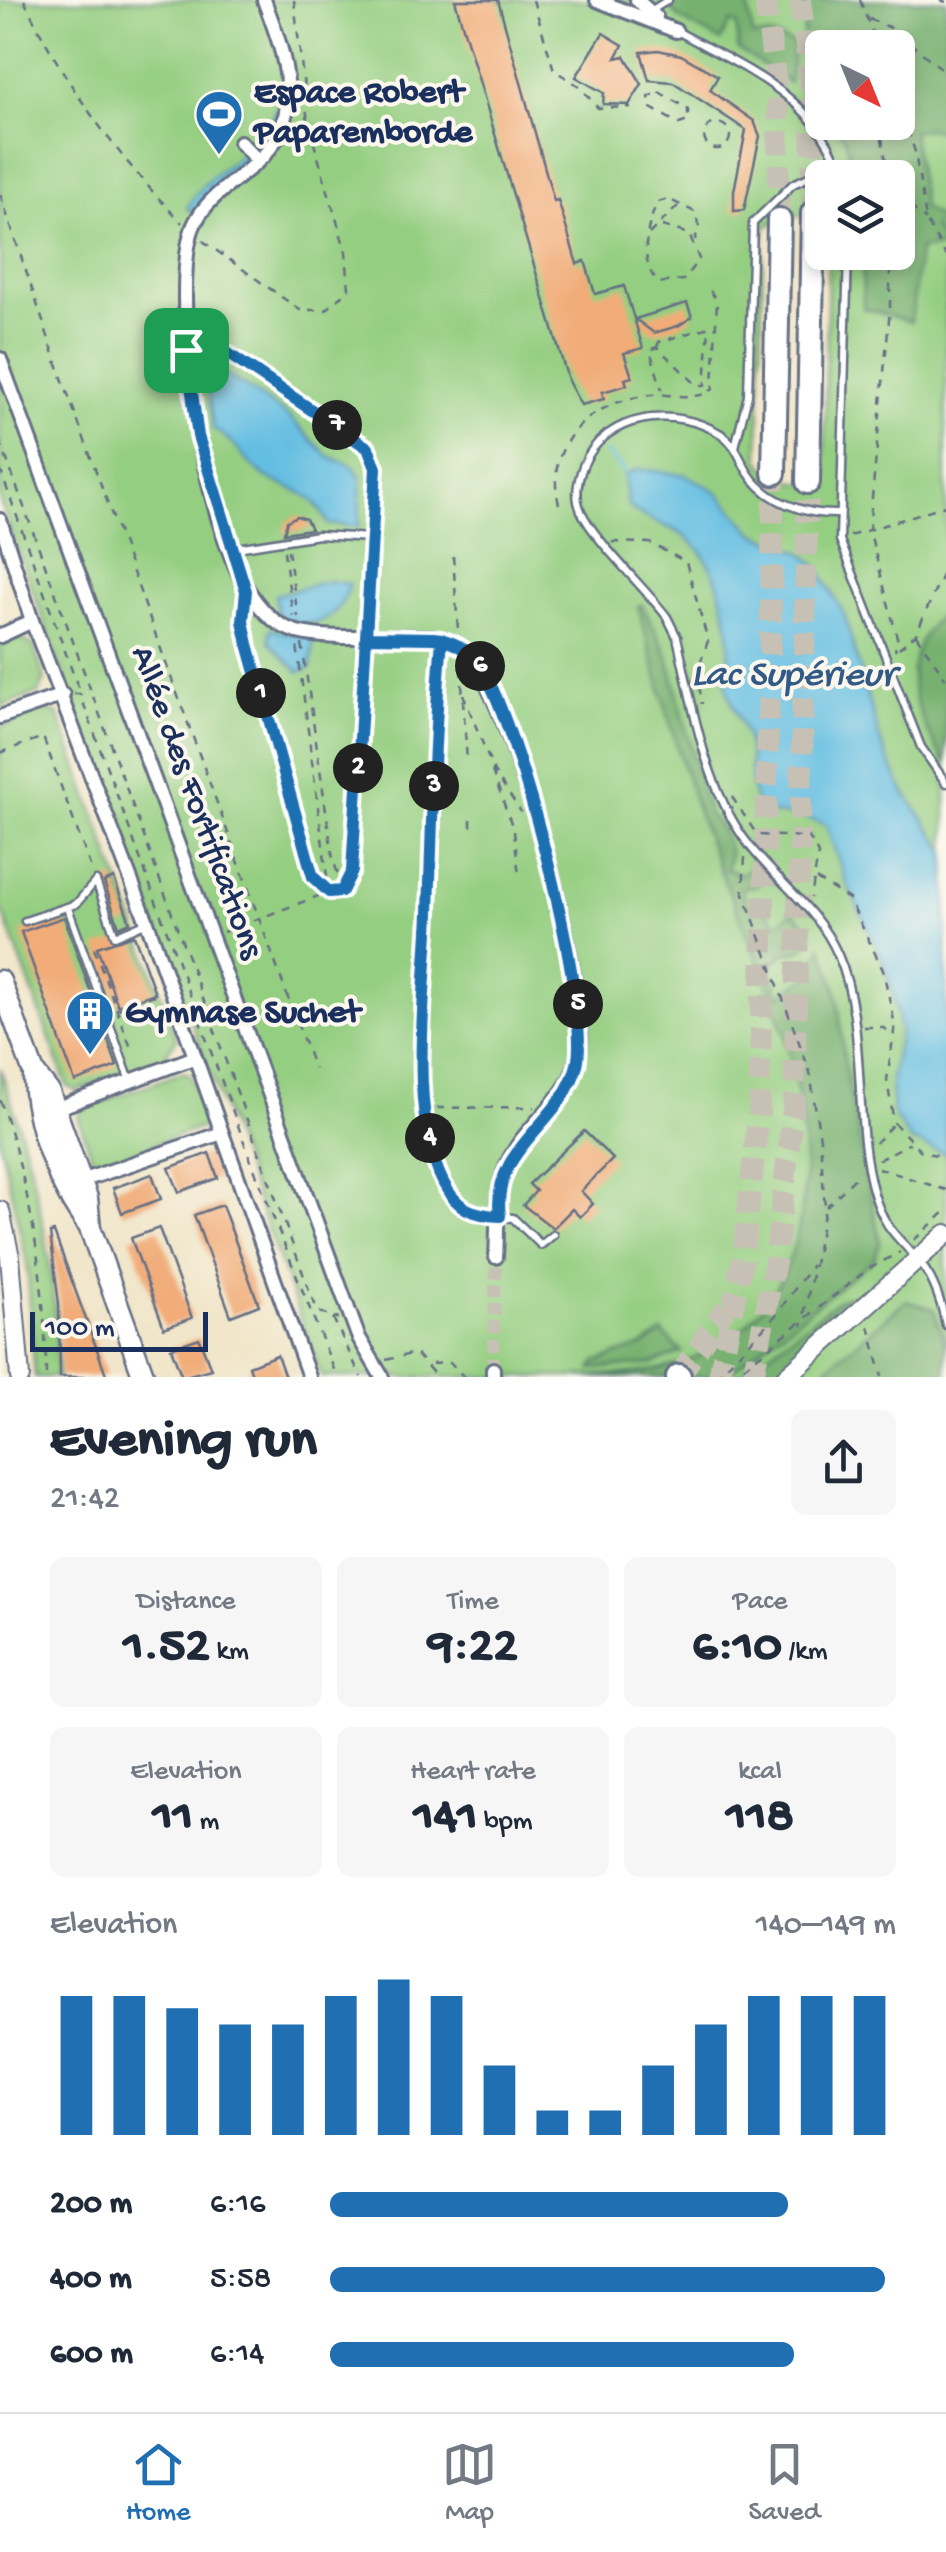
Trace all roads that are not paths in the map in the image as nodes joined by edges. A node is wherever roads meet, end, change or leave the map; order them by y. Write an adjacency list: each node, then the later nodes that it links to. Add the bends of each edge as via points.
1 (264, 0): 10 (street, via 282,51 288,105 277,141)
2 (597, 0): 6 (street)
3 (638, 0): 5 (street)
4 (668, 0): 5 (lane)
5 (650, 11): 6 (street)
6 (662, 22): 7 (street)
7 (676, 31): 9 (lane, via 792,98 821,129)
8 (240, 142): 10 (street)
9 (836, 160)
10 (258, 161): 22 (street, via 194,223 184,324 198,436)
11 (805, 179): 16 (lane, via 753,223 748,395)
12 (779, 220): 17 (highway)
13 (812, 270): 18 (highway)
14 (847, 270): 19 (lane)
15 (0, 358): 50 (street, Allée des Fortifications, via 358,1336)
16 (735, 448): 19 (lane, via 752,478 773,496 816,515); 44 (lane, via 705,426 664,416 636,421 608,434 590,454 577,491 582,514 667,617 718,793 747,841 808,907 840,958 863,1152 888,1227)
17 (774, 474)
18 (808, 482)
19 (839, 514): 28 (lane, via 840,540 921,747)
20 (0, 520): 23 (street)
21 (372, 538): 22 (lane, via 284,539)
22 (230, 550): 25 (street, via 260,609 296,632)
23 (32, 621): 24 (street); 26 (street)
24 (0, 636)
25 (442, 639): 40 (lane, via 426,1108 434,1155 456,1202 480,1215); 40 (street, via 467,651 489,684 526,791 580,1018 571,1083 507,1163)
26 (63, 695): 27 (street); 31 (street)
27 (0, 717)
28 (946, 783)
29 (68, 908): 30 (lane); 31 (lane, via 96,882 115,936); 35 (lane)
30 (25, 921)
31 (146, 922): 33 (street)
32 (0, 981): 34 (main road)
33 (197, 1052): 35 (street); 37 (street)
34 (34, 1073): 36 (main road); 41 (main road, via 34,1098 72,1205)
35 (130, 1081): 36 (street)
36 (55, 1109): 38 (main road)
37 (225, 1134): 38 (street); 49 (street)
38 (81, 1181): 41 (main road)
39 (0, 1211): 47 (main road)
40 (500, 1216): 43 (lane, via 512,1218 540,1244); 45 (street)
41 (90, 1228): 48 (main road)
42 (946, 1234): 44 (main road)
43 (553, 1235)
44 (909, 1254): 46 (lane, via 926,1270); 51 (main road)
45 (496, 1257)
46 (946, 1325)
47 (20, 1377)
48 (144, 1377)
49 (309, 1377)
50 (382, 1377)
51 (786, 1377)

